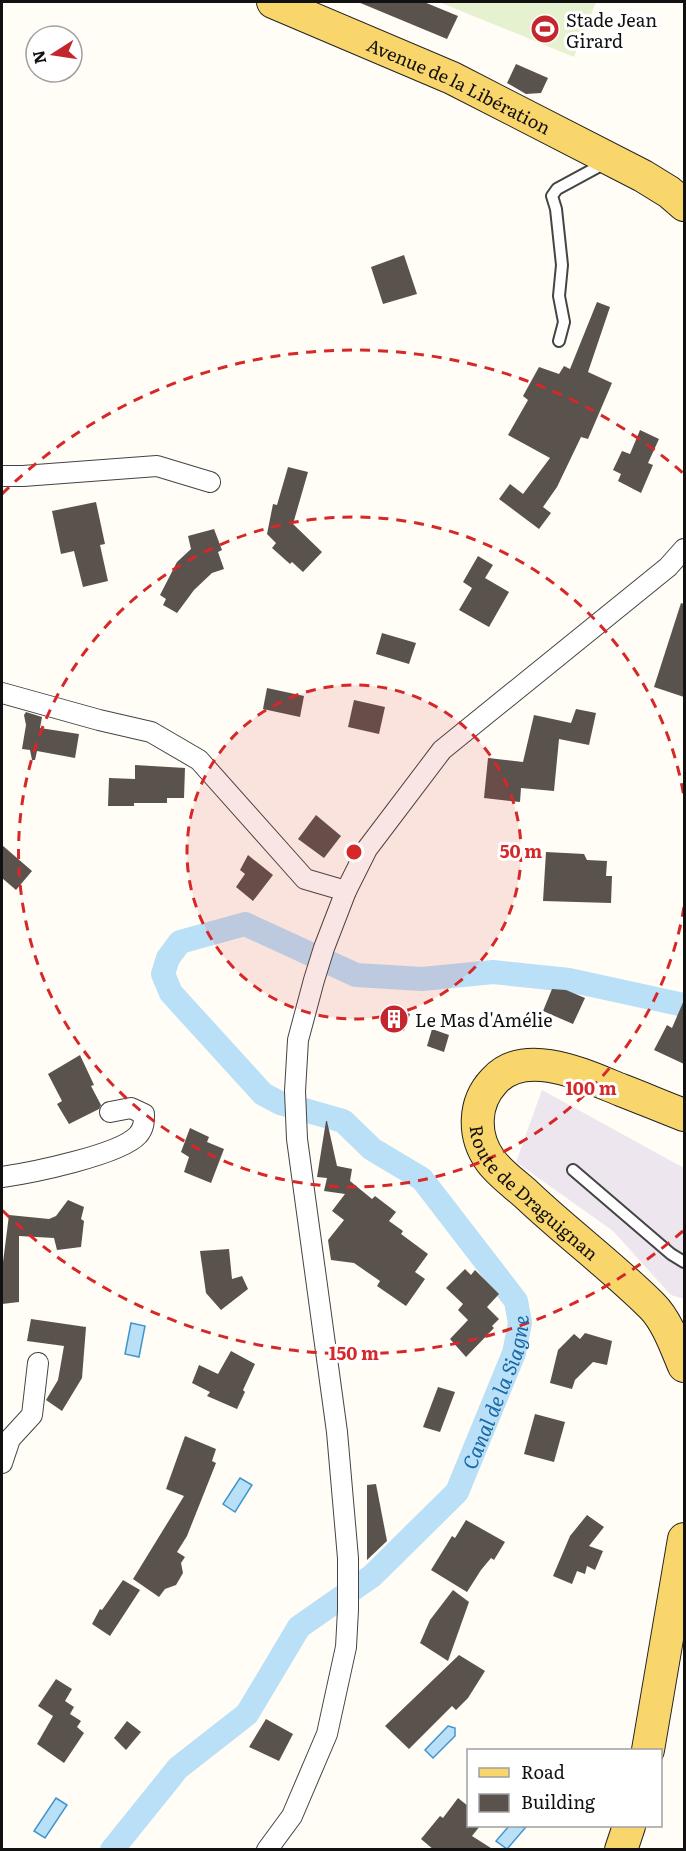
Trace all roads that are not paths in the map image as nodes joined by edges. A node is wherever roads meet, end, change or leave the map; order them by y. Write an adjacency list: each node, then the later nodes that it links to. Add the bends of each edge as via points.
1 (273, 2): 2 (main road, Avenue de la Libération, via 452,78)
2 (611, 160): 3 (main road, Avenue de la Libération); 6 (lane, via 557,189 552,196 564,322)
3 (643, 177): 4 (main road, Avenue de la Libération); 5 (main road, Avenue de la Libération)
4 (684, 188)
5 (684, 205)
6 (559, 341)
7 (2, 476): 8 (street, via 157,466)
8 (210, 482)
9 (684, 549): 11 (street, via 668,567 442,750 367,849)
10 (2, 693): 11 (street, via 151,732 199,760 305,879)
11 (346, 891): 23 (street, via 314,980 298,1040 295,1091 297,1139 337,1432 348,1558 346,1647 327,1734 292,1816)
12 (110, 1112): 15 (street, via 131,1108 144,1114 144,1127 136,1137 108,1151)
13 (684, 1115): 18 (main road, Route de Draguignan, via 570,1069 540,1065 513,1067 494,1080 476,1119 480,1140 491,1161 670,1324)
14 (573, 1170): 16 (lane)
15 (2, 1177)
16 (684, 1262)
17 (38, 1363): 19 (street, via 32,1415 10,1439)
18 (684, 1366)
19 (2, 1463)
20 (684, 1539): 21 (main road)
21 (648, 1749)
22 (629, 1827): 24 (main road)
23 (267, 1850)
24 (621, 1850)

